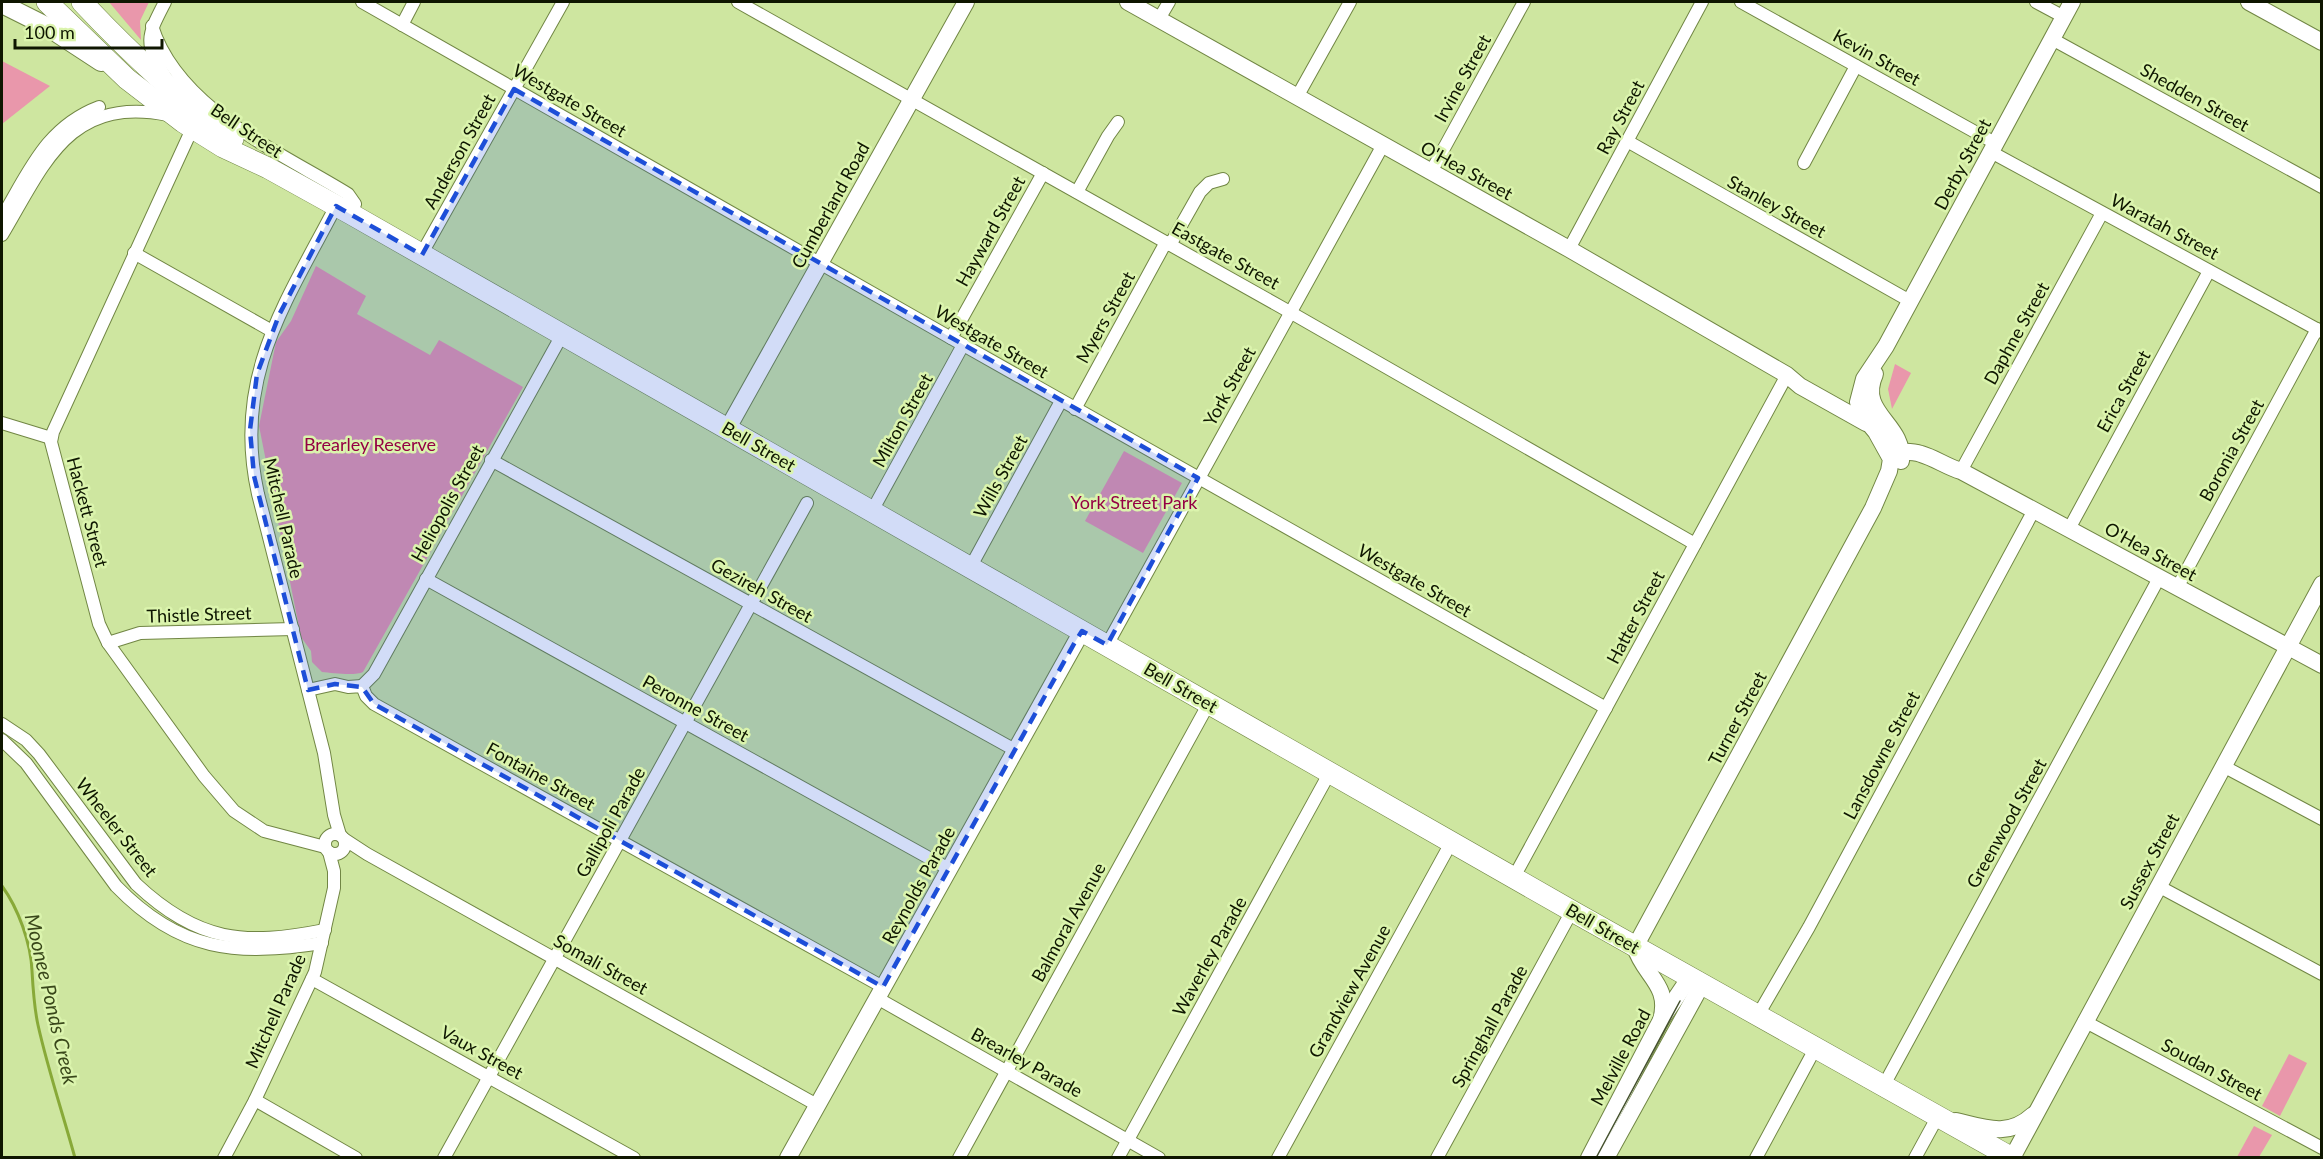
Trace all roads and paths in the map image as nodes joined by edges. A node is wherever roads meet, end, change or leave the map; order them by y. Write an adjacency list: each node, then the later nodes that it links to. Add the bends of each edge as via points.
1 (47, 2): 25 (highway)
2 (82, 2): 30 (highway)
3 (165, 2): 20 (street)
4 (362, 2): 21 (street, Westgate Street)
5 (414, 2): 21 (street)
6 (563, 2): 26 (street, Anderson Street)
7 (738, 2): 28 (street, Eastgate Street)
8 (966, 2): 28 (street, Cumberland Road)
9 (1128, 2): 19 (street, O'Hea Street)
10 (1169, 2): 19 (street)
11 (1350, 2): 27 (street)
12 (1524, 2): 37 (street, Irvine Street)
13 (1702, 2): 32 (street, Ray Street)
14 (1741, 2): 24 (street, Kevin Street)
15 (2036, 2): 18 (street)
16 (2250, 2): 23 (street)
17 (5, 5): 25 (main road, via 46,26)
18 (2068, 9): 22 (street, Derby Street)
19 (1159, 19): 27 (street, O'Hea Street)
20 (154, 22): 30 (street, via 149,37 154,56); 41 (street, Bell Street, via 164,52 198,95 246,132 348,194 355,204)
21 (402, 25): 26 (street, Westgate Street)
22 (2052, 39): 34 (street, Derby Street); 39 (street, Shedden Street)
23 (2322, 42)
24 (1856, 66): 34 (street, Kevin Street); 35 (street)
25 (128, 79): 30 (highway)
26 (514, 89): 48 (street, Anderson Street); 49 (street, Westgate Street)
27 (1298, 98): 33 (street, O'Hea Street)
28 (911, 99): 36 (street, Eastgate Street); 49 (street, Cumberland Road)
29 (99, 107): 43 (street, via 51,137)
30 (184, 116): 41 (highway, Bell Street, via 223,147); 44 (street, via 118,113 77,128 52,152); 47 (street, Hackett Street)
31 (1118, 123): 40 (street)
32 (1627, 141): 46 (street, Ray Street); 51 (street, Stanley Street)
33 (1383, 145): 37 (street, O'Hea Street); 52 (street, York Street)
34 (1993, 148): 42 (street, Waratah Street); 51 (street, Derby Street)
35 (1804, 163)
36 (1042, 172): 40 (street, Eastgate Street); 56 (street, Hayward Street)
37 (1431, 172): 46 (street, O'Hea Street)
38 (1224, 179): 45 (street, Myers Street, via 1209,183 1200,192)
39 (2322, 187)
40 (1077, 192): 45 (street, Eastgate Street)
41 (344, 210): 48 (highway, Bell Street); 54 (street, Mitchell Parade)
42 (2102, 213): 50 (street, Waratah Street); 71 (street, Daphne Street)
43 (2, 218)
44 (2, 235)
45 (1168, 243): 52 (street, Eastgate Street); 62 (street, Myers Street)
46 (1569, 249): 59 (street, O'Hea Street)
47 (134, 253): 54 (street); 67 (street, Hackett Street)
48 (422, 255): 55 (highway, Bell Street)
49 (820, 263): 56 (street, Westgate Street); 65 (street, Cumberland Road)
50 (2209, 271): 53 (street, Waratah Street); 77 (street, Erica Street)
51 (1910, 301): 58 (street, Derby Street)
52 (1290, 313): 72 (street, York Street); 78 (street, Eastgate Street)
53 (2319, 330): 83 (street, Boronia Street)
54 (272, 331): 85 (street, Mitchell Parade, via 254,389 251,455)
55 (562, 334): 65 (highway, Bell Street); 70 (street, Heliopolis Street)
56 (951, 338): 57 (street, Westgate Street)
57 (963, 345): 60 (street, Westgate Street); 76 (street, Milton Street)
58 (1886, 346): 61 (street, Derby Street, via 1864,379); 63 (street, Derby Street, via 1871,387)
59 (1787, 375): 61 (street, O'Hea Street, via 1837,399); 63 (street, O'Hea Street, via 1800,387); 78 (street, Hatter Street)
60 (1061, 401): 62 (street, Westgate Street); 79 (street, Wills Street)
61 (1858, 402): 63 (street, O'Hea Street, via 1873,406)
62 (1075, 409): 72 (street, Westgate Street)
63 (1875, 420): 66 (street, Derby Street); 68 (street, Turner Street)
64 (2, 423): 67 (street)
65 (728, 428): 76 (highway, Bell Street)
66 (1893, 430): 69 (street); 71 (street, O'Hea Street, via 1953,462)
67 (51, 438): 87 (street, Hackett Street, via 99,624)
68 (1884, 445): 69 (street, O'Hea Street); 74 (street, Turner Street, via 1891,465)
69 (1902, 453): 71 (street, O'Hea Street, via 1922,454); 74 (street, Turner Street, via 1889,488)
70 (491, 460): 81 (street, Heliopolis Street); 84 (street, Gezireh Street)
71 (1961, 471): 75 (street, O'Hea Street)
72 (1198, 478): 88 (street, York Street); 94 (street, Westgate Street)
73 (807, 503): 84 (street, Gallipoli Parade)
74 (1873, 508): 110 (street, Turner Street)
75 (2034, 510): 77 (street, O'Hea Street); 116 (street, Lansdowne Street)
76 (872, 512): 79 (highway, Bell Street)
77 (2069, 529): 80 (street, O'Hea Street)
78 (1695, 544): 94 (street, Hatter Street)
79 (970, 568): 86 (highway, Bell Street)
80 (2159, 578): 83 (street, O'Hea Street); 122 (street, Greenwood Street)
81 (426, 579): 91 (street, Heliopolis Street, via 374,674); 95 (street, Peronne Street)
82 (2322, 584): 89 (street, Sussex Street)
83 (2177, 588): 89 (street, O'Hea Street)
84 (751, 604): 95 (street, Gallipoli Parade); 98 (street, Gezireh Street)
85 (293, 629): 87 (street, Thistle Street, via 140,633); 92 (street, Mitchell Parade)
86 (1082, 631): 88 (highway, Bell Street); 98 (street, Reynolds Parade)
87 (108, 643): 104 (street, Hackett Street, via 225,803 243,819 291,839)
88 (1107, 645): 93 (highway, Bell Street)
89 (2287, 647): 90 (street, O'Hea Street); 99 (street, Sussex Street)
90 (2322, 665)
91 (362, 686): 92 (street, via 335,684); 102 (street, Fontaine Street, via 375,704)
92 (308, 690): 104 (street, Mitchell Parade, via 329,774)
93 (1209, 703): 100 (highway, Bell Street); 120 (street, Balmoral Avenue)
94 (1606, 708): 106 (street, Hatter Street)
95 (686, 723): 102 (street, Gallipoli Parade); 105 (street, Peronne Street)
96 (2, 724): 109 (street, Wheeler Street, via 39,754 136,884 180,919 209,931 256,939)
97 (2, 740): 109 (street, Wheeler Street, via 26,763 116,886 161,925 193,939 241,950 263,950)
98 (1015, 750): 105 (street, Reynolds Parade)
99 (2223, 766): 101 (street); 107 (street, Sussex Street)
100 (1330, 772): 103 (highway, Bell Street); 127 (street, Waverley Parade)
101 (2322, 819)
102 (620, 840): 111 (street, Gallipoli Parade); 115 (street, Fontaine Street)
103 (1452, 841): 106 (highway, Bell Street); 137 (street, Grandview Avenue)
104 (335, 844): 109 (street, Mitchell Parade, via 334,888); 111 (street, Somali Street, via 367,854)
105 (949, 868): 115 (street, Reynolds Parade)
106 (1514, 877): 108 (highway, Bell Street)
107 (2158, 886): 112 (street); 118 (street, Sussex Street)
108 (1572, 911): 110 (highway, Bell Street); 138 (street, Springhall Parade)
109 (324, 936): 113 (street, Mitchell Parade)
110 (1635, 947): 114 (highway, Bell Street); 117 (street, via 1640,962 1662,992 1665,1002)
111 (555, 958): 121 (street, Gallipoli Parade); 124 (street, Somali Street)
112 (2322, 974)
113 (312, 979): 121 (street, Vaux Street); 123 (street, Mitchell Parade)
114 (1696, 981): 116 (highway, Bell Street); 117 (street, Melville Road); 140 (street, Melville Road)
115 (880, 992): 120 (street, Brearley Parade); 124 (street, Reynolds Parade)
116 (1758, 1015): 119 (highway, Bell Street)
117 (1661, 1020): 139 (street, Melville Road)
118 (2084, 1022): 125 (street, Sussex Street); 128 (street, Soudan Street)
119 (1816, 1047): 122 (highway, Bell Street); 141 (street)
120 (1006, 1071): 127 (street, Brearley Parade); 134 (street, Balmoral Avenue)
121 (489, 1077): 131 (street, Gallipoli Parade); 132 (street, Vaux Street)
122 (1884, 1086): 126 (highway, Bell Street)
123 (255, 1101): 129 (street, Mitchell Parade); 130 (street)
124 (817, 1105): 133 (street, Reynolds Parade)
125 (2040, 1108): 126 (street, via 2024,1123 2004,1130); 143 (street, Sussex Street)
126 (1938, 1116): 142 (street); 143 (highway, Bell Street)
127 (1128, 1140): 135 (street, Waverley Parade); 136 (street, Brearley Parade)
128 (2322, 1148)
129 (224, 1158)
130 (357, 1158)
131 (444, 1158)
132 (634, 1158)
133 (788, 1158)
134 (959, 1158)
135 (1118, 1158)
136 (1159, 1158)
137 (1278, 1158)
138 (1437, 1158)
139 (1589, 1158)
140 (1606, 1158)
141 (1756, 1158)
142 (1915, 1158)
143 (2012, 1158)

